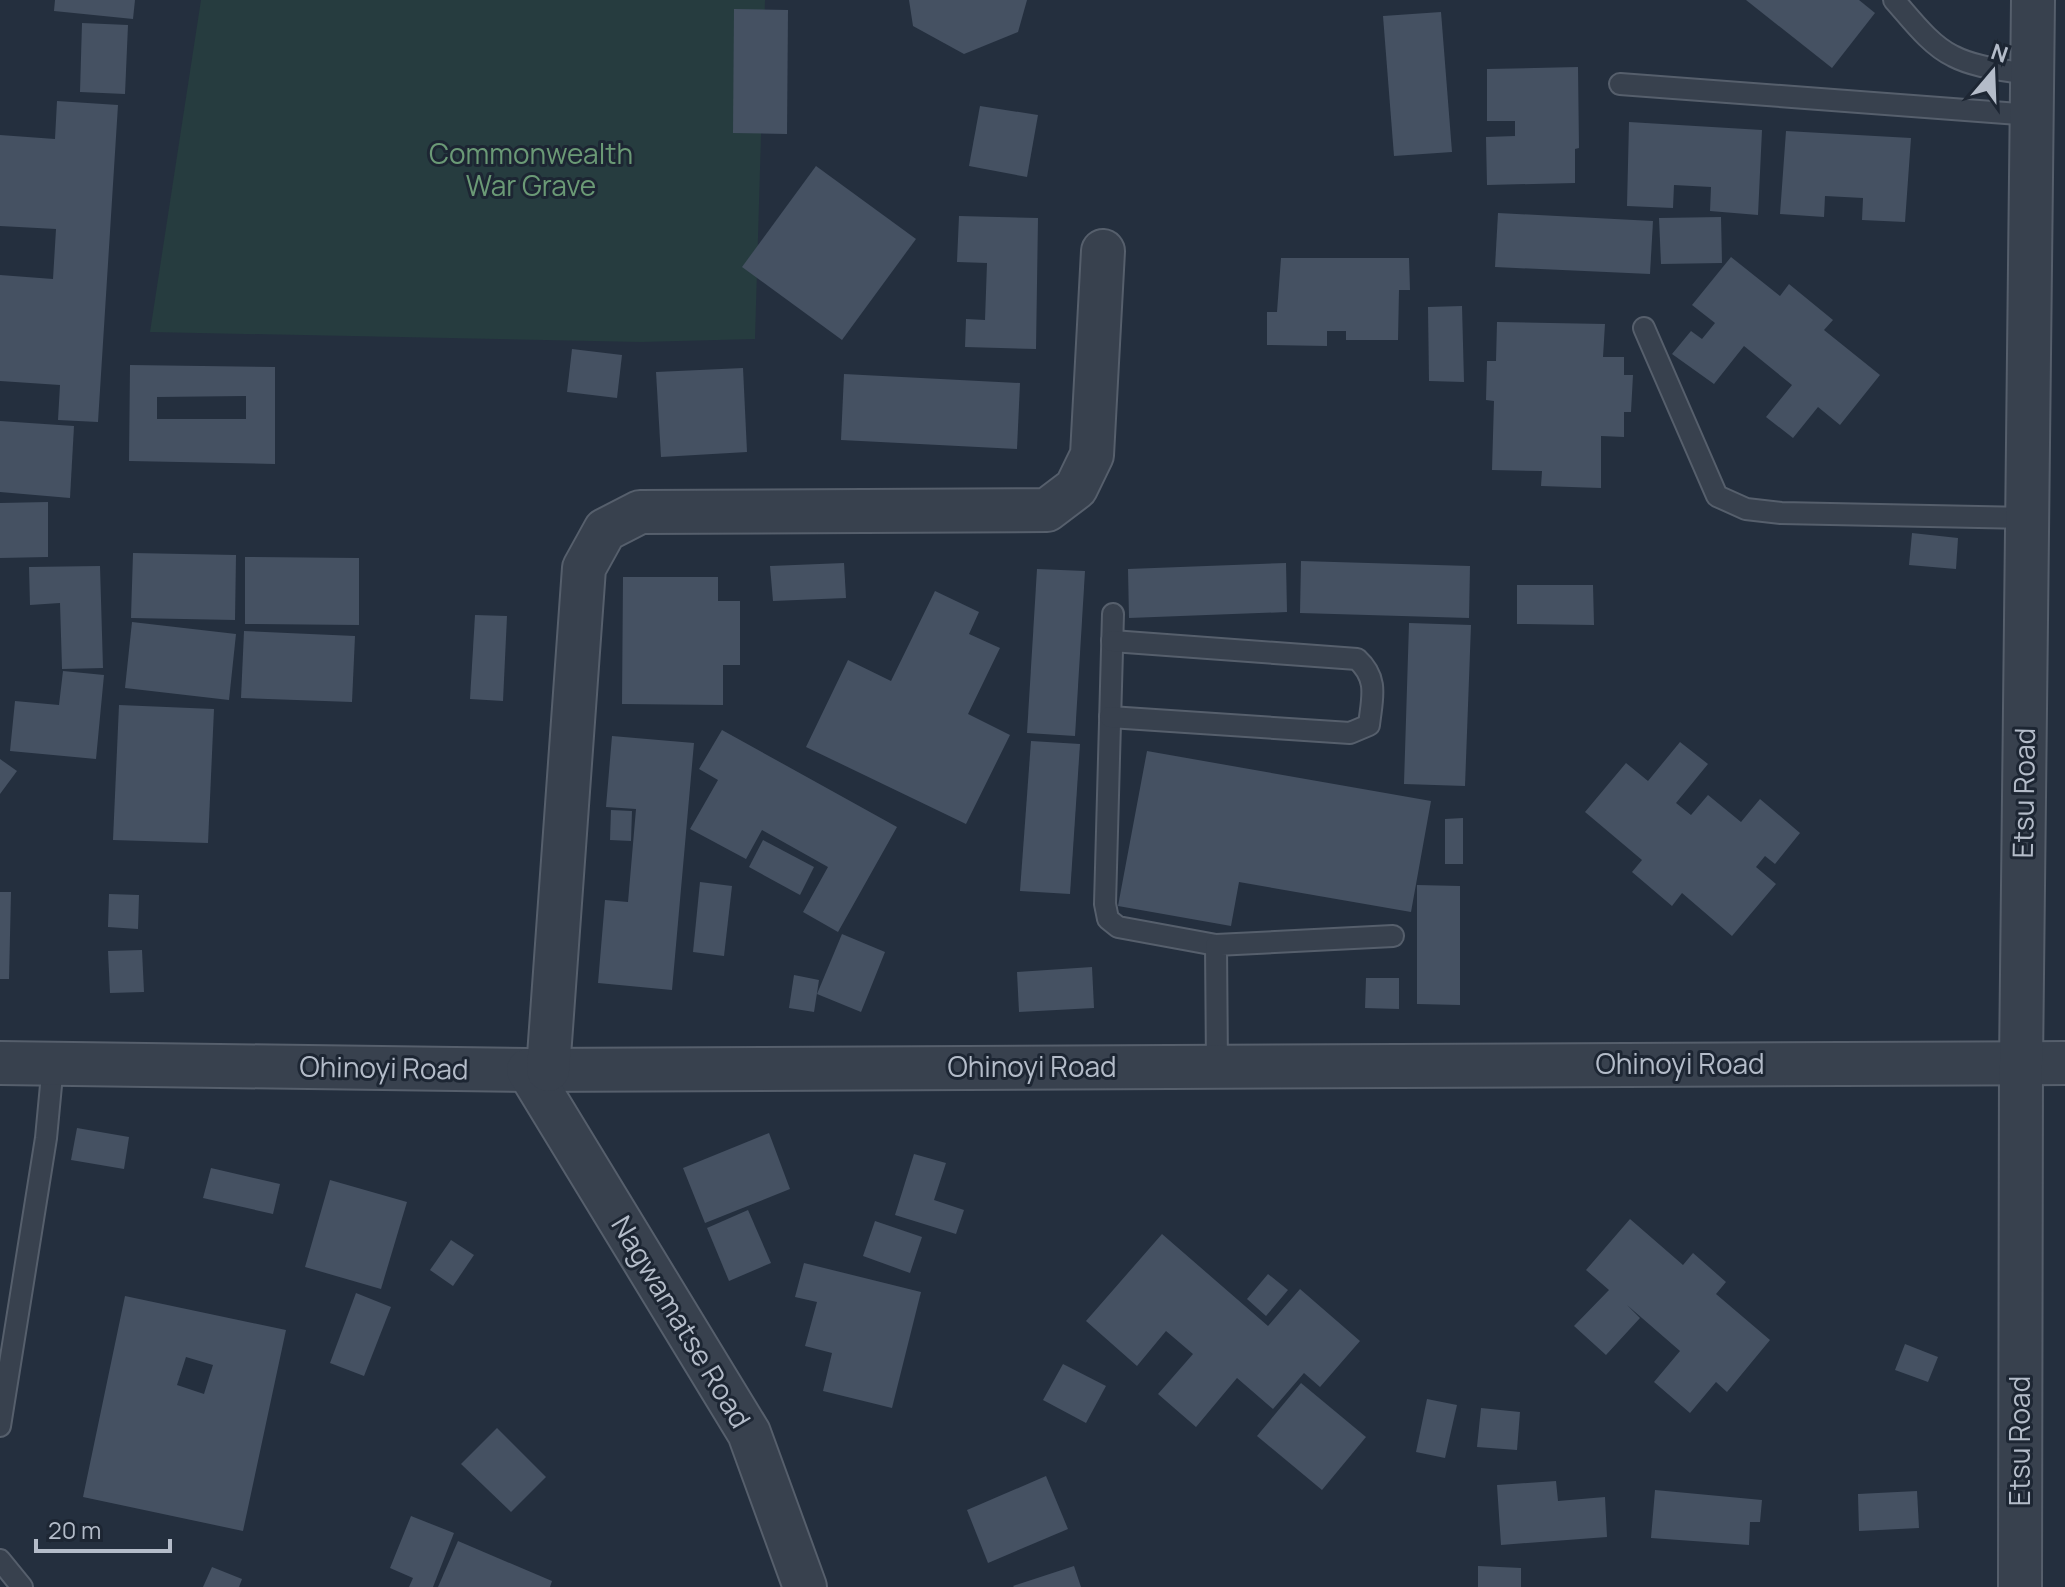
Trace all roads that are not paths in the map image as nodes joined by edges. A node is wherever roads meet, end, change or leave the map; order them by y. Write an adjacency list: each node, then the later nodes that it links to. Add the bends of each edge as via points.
1 (1894, 0): 4 (lane, via 1950,55)
2 (2033, 0): 4 (street, Etsu Road)
3 (1620, 84): 4 (lane)
4 (2032, 95): 7 (street, Etsu Road)
5 (1103, 251): 18 (street, via 1092,455 1076,488 1047,510 640,512 605,530 584,568)
6 (1644, 328): 7 (lane, via 1717,496 1746,509 1781,513)
7 (2028, 518): 14 (street, Etsu Road)
8 (1113, 614): 9 (lane)
9 (1112, 641): 10 (lane); 10 (lane, via 1357,659 1369,670 1373,688 1369,725 1350,733)
10 (1110, 717): 12 (lane, via 1108,919 1118,927)
11 (1393, 936): 12 (lane)
12 (1216, 945): 17 (lane)
13 (0, 1063): 16 (street, Ohinoyi Road)
14 (2021, 1063): 15 (street, Ohinoyi Road); 17 (street, Ohinoyi Road); 23 (street, Etsu Road)
15 (2065, 1063)
16 (53, 1064): 18 (street, Ohinoyi Road); 19 (lane)
17 (1217, 1067): 18 (street, Ohinoyi Road)
18 (538, 1070): 22 (street, Nagwamatse Road, via 749,1433)
19 (0, 1426)
20 (0, 1560): 21 (lane)
21 (22, 1587)
22 (805, 1587)
23 (2020, 1587)

